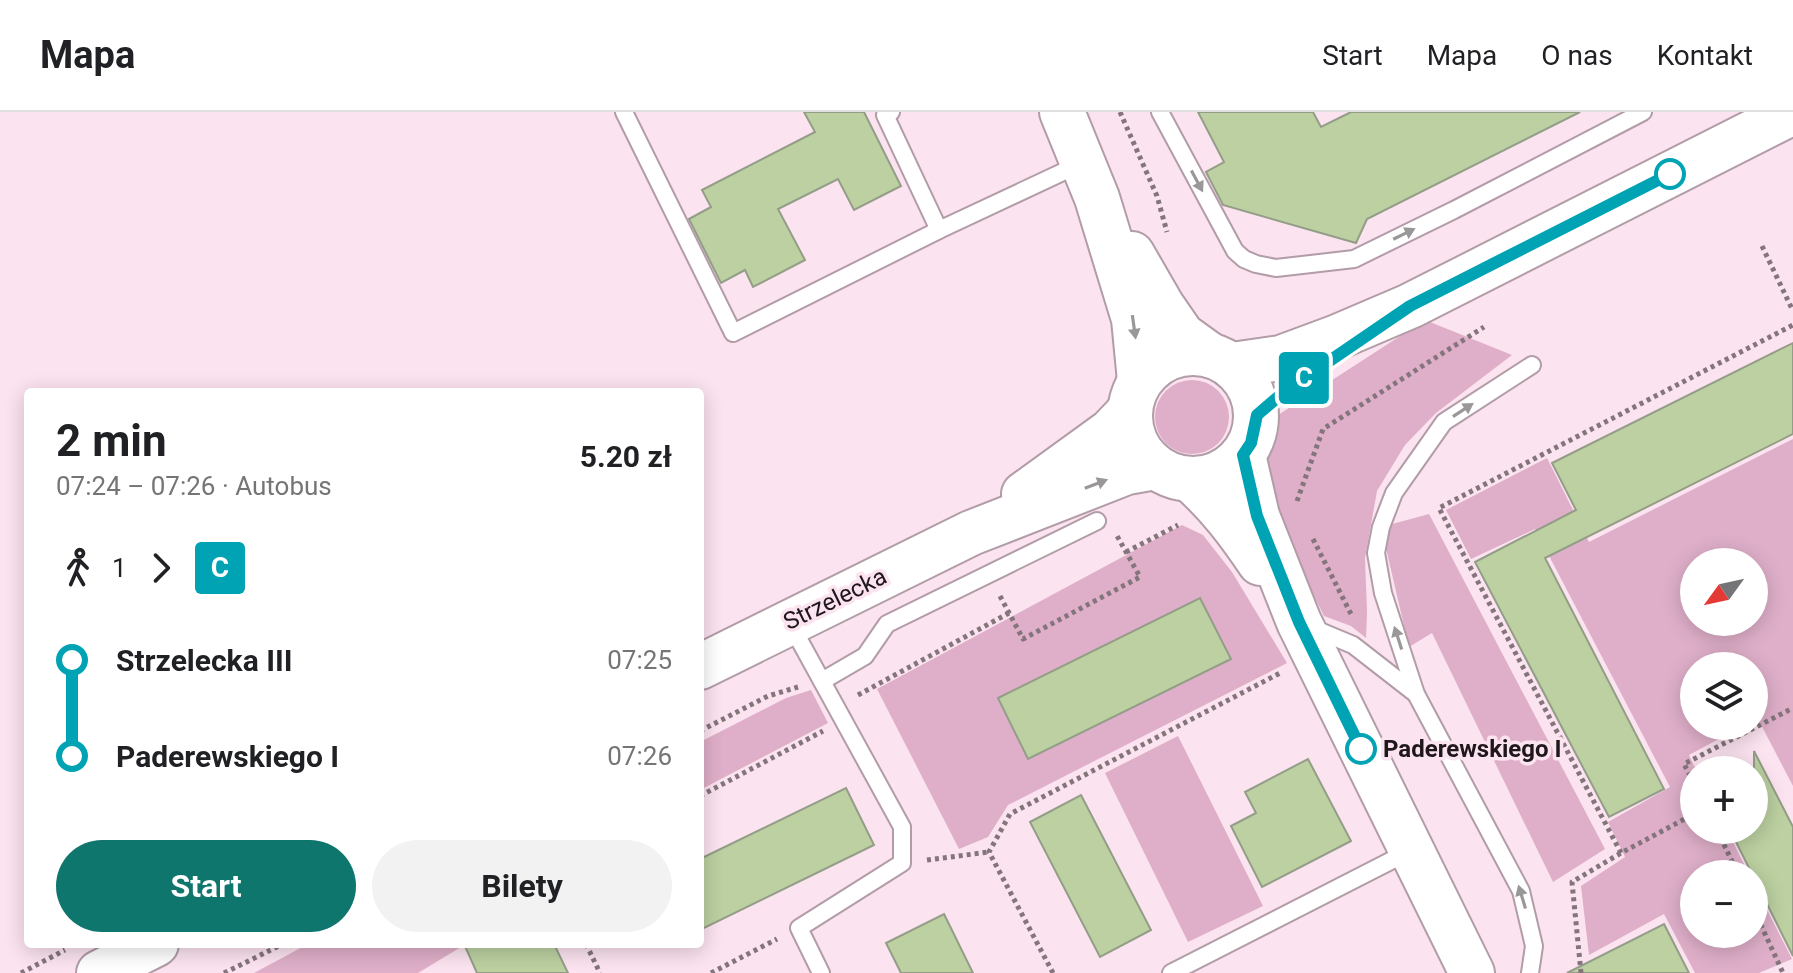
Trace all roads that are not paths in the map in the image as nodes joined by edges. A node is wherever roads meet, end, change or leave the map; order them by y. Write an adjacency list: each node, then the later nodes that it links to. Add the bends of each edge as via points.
1 (624, 112): 8 (lane, via 733,333)
2 (891, 112): 8 (lane, via 885,115)
3 (1160, 112): 4 (lane, one-way to 4, via 1235,251 1276,268 1354,259)
4 (1643, 112)
5 (1793, 112): 9 (street)
6 (1065, 113): 7 (street)
7 (1090, 180): 8 (lane); 10 (street, via 1182,335); 12 (street, one-way to 12, via 1134,319)
8 (939, 230)
9 (1410, 306): 10 (street, via 1281,358); 13 (street, via 1284,392)
10 (1219, 359): 12 (street, via 1191,352 1162,360 1150,369); 13 (street, via 1250,387)
11 (1532, 365): 21 (lane, one-way to 11, via 1383,593 1376,553 1381,527 1394,493 1444,422)
12 (1135, 396): 14 (street, via 1135,442 1144,455); 16 (street, Strzelecka, via 1111,431)
13 (1250, 435): 14 (street, via 1229,469 1211,477); 18 (street, via 1257,516)
14 (1173, 473): 16 (street, Strzelecka, one-way to 14, via 1127,472); 18 (street, via 1213,499 1234,525)
15 (1097, 521): 20 (lane, via 887,624 865,656)
16 (971, 533): 17 (street, Strzelecka)
17 (789, 622): 19 (street, Strzelecka); 20 (lane)
18 (1307, 639): 21 (lane, via 1353,645); 22 (street)
19 (704, 665)
20 (822, 681): 25 (lane, via 902,827 902,863 799,928)
21 (1416, 694): 28 (lane, one-way to 21, via 1534,946 1521,891)
22 (1412, 850): 26 (lane); 27 (street)
23 (139, 948): 24 (street)
24 (84, 961)
25 (821, 973)
26 (1171, 973)
27 (1472, 973)
28 (1530, 973)

